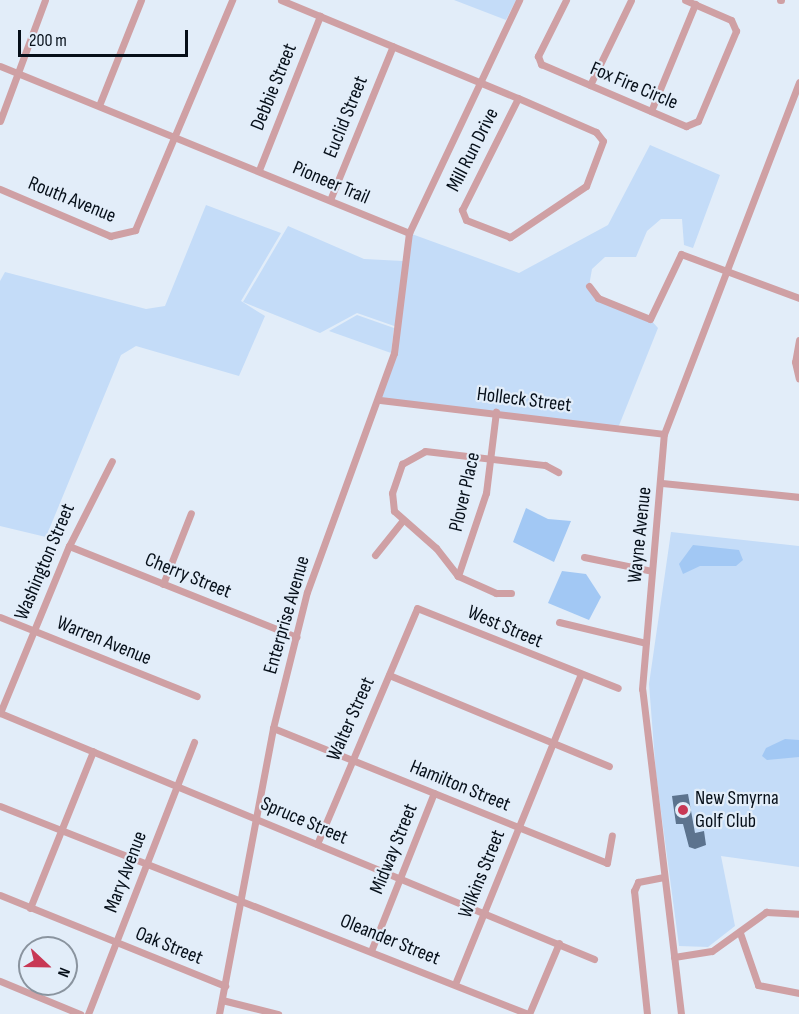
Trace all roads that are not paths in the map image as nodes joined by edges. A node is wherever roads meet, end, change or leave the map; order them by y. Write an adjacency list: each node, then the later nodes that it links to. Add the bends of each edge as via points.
1 (45, 0): 13 (street)
2 (141, 0): 18 (street)
3 (232, 0): 21 (street, Routh Avenue)
4 (281, 0): 10 (street, Mill Run Drive)
5 (519, 0): 14 (street)
6 (566, 0): 16 (street, Fox Fire Circle, via 538,61)
7 (631, 0): 16 (street)
8 (685, 0): 9 (street, Fox Fire Circle)
9 (695, 4): 19 (street); 19 (street, Fox Fire Circle, via 735,24 706,101 692,125)
10 (320, 16): 11 (street, Mill Run Drive); 22 (street, Debbie Street)
11 (393, 46): 14 (street, Mill Run Drive); 24 (street, Euclid Street)
12 (0, 66): 13 (street, Pioneer Trail)
13 (19, 72): 18 (street, Pioneer Trail); 20 (street)
14 (479, 82): 17 (street, Mill Run Drive); 25 (street)
15 (799, 82): 26 (street, Wayne Avenue)
16 (590, 85): 19 (street, Fox Fire Circle)
17 (518, 98): 17 (street, Mill Run Drive, via 596,132 603,141 585,186 510,237 466,220 462,210)
18 (99, 103): 21 (street, Pioneer Trail)
19 (651, 111)
20 (0, 121)
21 (177, 135): 22 (street, Pioneer Trail); 23 (street, Routh Avenue, via 142,223 130,234 110,236)
22 (259, 170): 24 (street, Pioneer Trail)
23 (0, 189)
24 (330, 200): 25 (street, Pioneer Trail)
25 (409, 233): 31 (street, Enterprise Avenue, via 394,353)
26 (726, 269): 27 (street, via 681,254 650,319 598,298); 28 (street); 33 (street, Wayne Avenue)
27 (589, 286)
28 (799, 298)
29 (799, 340): 30 (street, via 795,362)
30 (799, 378)
31 (380, 400): 32 (street, Holleck Street); 52 (street, Enterprise Avenue)
32 (496, 412): 33 (street, Holleck Street); 34 (street, Plover Place)
33 (664, 434): 37 (street, Wayne Avenue)
34 (492, 458): 36 (street); 40 (street, via 425,451 410,455 392,493 394,511); 45 (street, Plover Place, via 473,537)
35 (112, 461): 41 (street, Washington Street)
36 (558, 472)
37 (662, 483): 38 (street); 44 (street, Wayne Avenue)
38 (799, 497)
39 (191, 513): 46 (street)
40 (403, 520): 42 (street); 45 (street, via 436,548)
41 (69, 546): 46 (street, Cherry Street); 51 (street, Washington Street)
42 (375, 555)
43 (584, 556): 44 (street)
44 (652, 571): 53 (street, Wayne Avenue)
45 (458, 576): 47 (street, via 496,593)
46 (163, 584): 52 (street, Cherry Street)
47 (511, 593)
48 (417, 608): 54 (street, Walter Street); 55 (street, West Street)
49 (0, 617): 51 (street, Warren Avenue)
50 (559, 622): 53 (street)
51 (33, 631): 57 (street, Warren Avenue); 58 (street, Washington Street)
52 (296, 637): 59 (street, Enterprise Avenue)
53 (646, 643): 74 (street, Wayne Avenue, via 642,689)
54 (389, 675): 61 (street); 63 (street, Walter Street)
55 (580, 676): 56 (street, West Street); 61 (street, Wilkins Street)
56 (618, 688)
57 (197, 696)
58 (0, 713): 62 (street, Spruce Street)
59 (273, 728): 63 (street, Hamilton Street); 68 (street, Enterprise Avenue)
60 (194, 742): 65 (street, Mary Avenue)
61 (554, 743): 64 (street); 69 (street, Wilkins Street)
62 (93, 751): 65 (street, Spruce Street); 70 (street)
63 (351, 760): 66 (street, Hamilton Street); 72 (street, Walter Street)
64 (609, 766)
65 (177, 785): 68 (street, Spruce Street); 73 (street, Mary Avenue)
66 (434, 794): 69 (street, Hamilton Street); 75 (street, Midway Street)
67 (0, 806): 70 (street, Oleander Street)
68 (254, 818): 72 (street, Spruce Street); 77 (street, Enterprise Avenue)
69 (519, 828): 71 (street, Hamilton Street, via 607,863); 79 (street, Wilkins Street)
70 (62, 830): 73 (street, Oleander Street); 78 (street)
71 (612, 835)
72 (317, 844): 75 (street, Spruce Street)
73 (147, 865): 77 (street, Oleander Street); 82 (street, Mary Avenue)
74 (663, 877): 85 (street, Wayne Avenue); 97 (street, via 638,882 634,891)
75 (401, 879): 79 (street, Spruce Street); 84 (street, Midway Street)
76 (0, 895): 78 (street, Oak Street)
77 (240, 901): 84 (street, Oleander Street); 89 (street, Enterprise Avenue)
78 (30, 908): 82 (street, Oak Street)
79 (484, 912): 83 (street, Spruce Street); 88 (street, Wilkins Street)
80 (799, 914): 81 (street, via 766,912)
81 (740, 933): 85 (street, via 712,951); 90 (street, via 758,985)
82 (116, 943): 89 (street, Oak Street); 93 (street, Mary Avenue)
83 (559, 943): 86 (street, Spruce Street); 96 (street)
84 (371, 951): 88 (street, Oleander Street)
85 (674, 957): 98 (street, Wayne Avenue)
86 (594, 959)
87 (0, 981): 92 (street)
88 (455, 984): 96 (street, Oleander Street)
89 (225, 986): 91 (street, Enterprise Avenue)
90 (799, 993)
91 (222, 1000): 94 (street, Enterprise Avenue); 95 (street)
92 (80, 1014)
93 (88, 1014)
94 (219, 1014)
95 (278, 1014)
96 (529, 1014)
97 (647, 1014)
98 (681, 1014)

